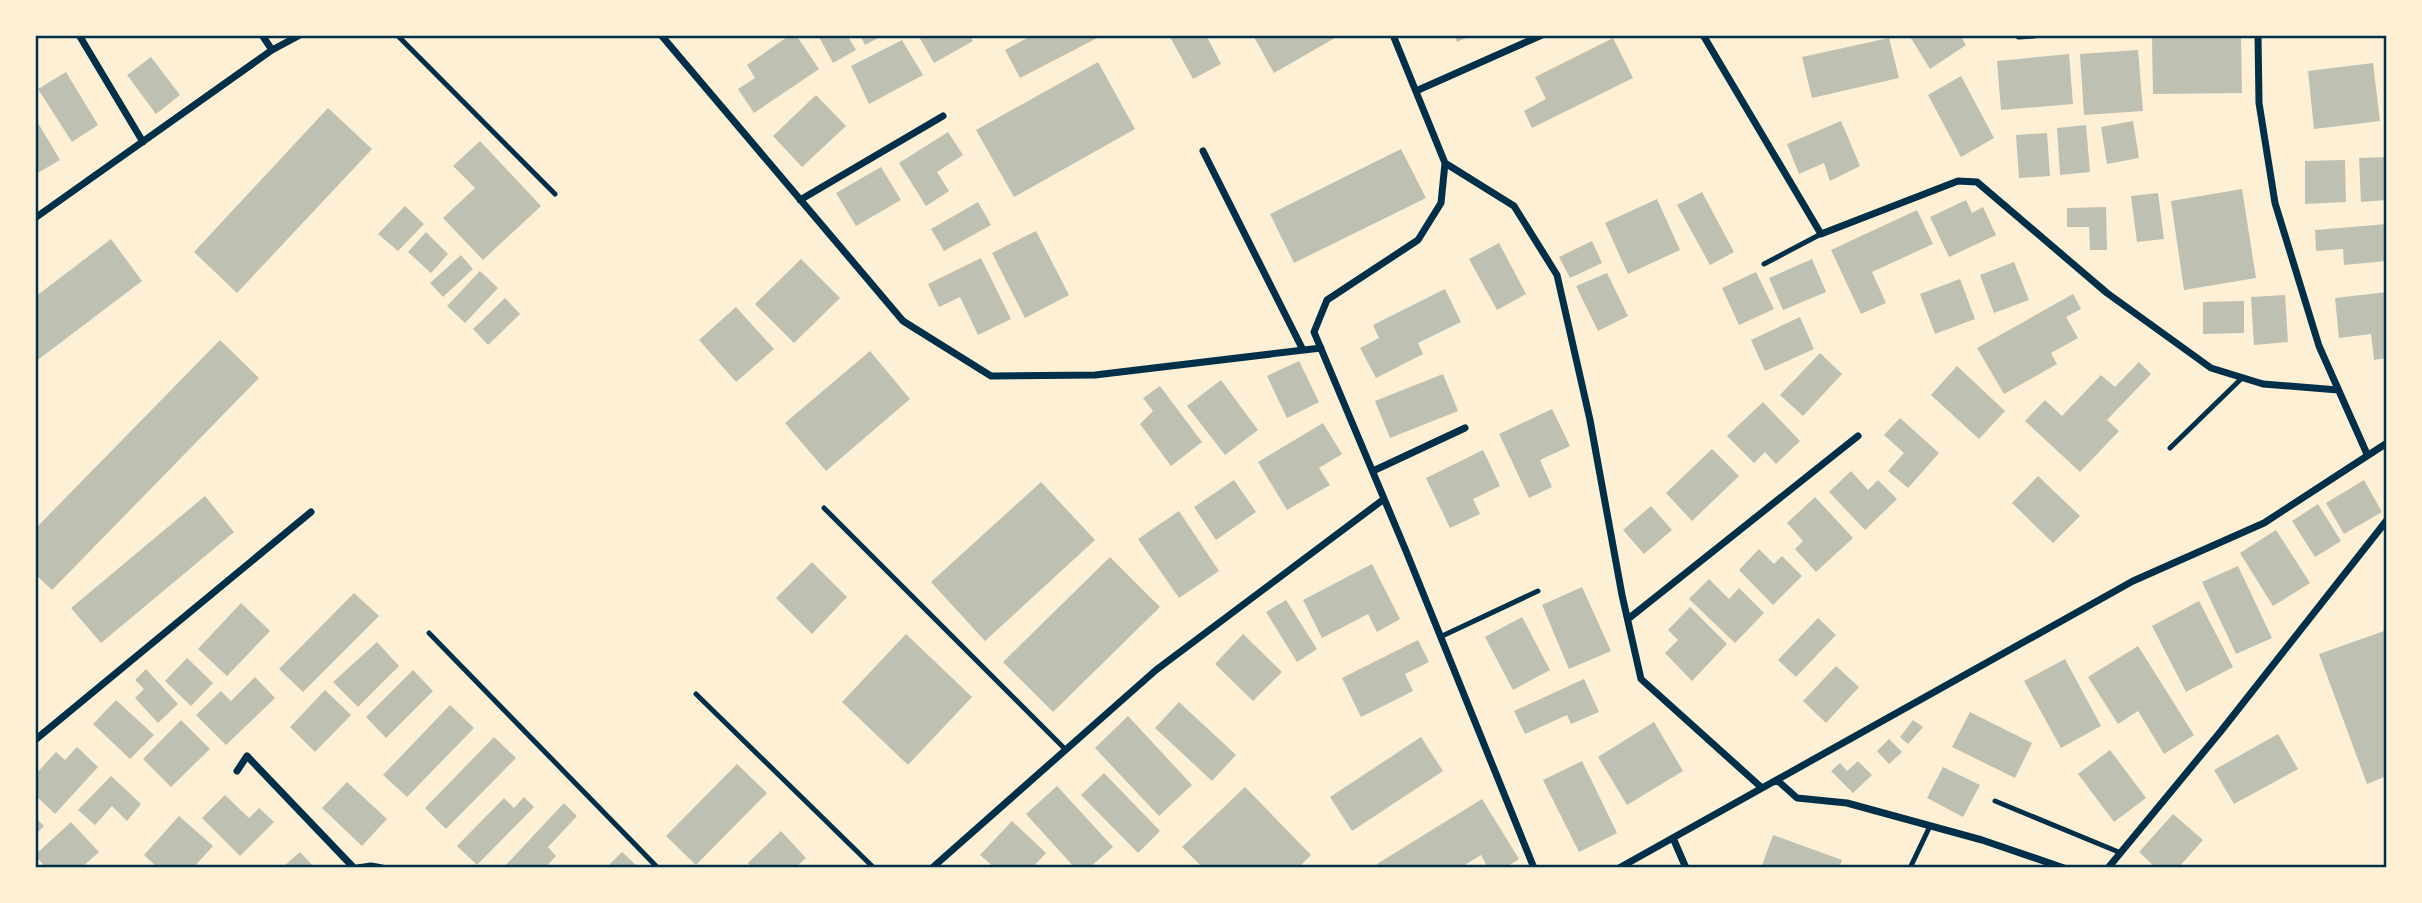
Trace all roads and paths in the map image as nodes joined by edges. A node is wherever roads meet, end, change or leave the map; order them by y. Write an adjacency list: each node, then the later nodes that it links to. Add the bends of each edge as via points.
1 (79, 35): 15 (street)
2 (262, 35): 12 (street)
3 (300, 35): 12 (street)
4 (397, 35): 18 (lane)
5 (661, 35): 19 (street)
6 (1393, 35): 13 (street)
7 (1542, 35): 13 (street)
8 (1703, 35): 21 (street)
9 (2034, 35): 11 (street)
10 (2258, 35): 26 (street, via 2259,103 2275,203 2319,346)
11 (2019, 36)
12 (272, 50): 15 (street)
13 (1416, 91): 17 (street)
14 (943, 116): 19 (street)
15 (143, 142): 20 (street)
16 (1203, 151): 24 (street)
17 (1445, 163): 23 (street, via 1441,203 1418,240 1327,300 1314,332); 38 (street, via 1514,206 1557,275)
18 (555, 194)
19 (800, 200): 24 (street, via 903,321 990,376 1095,375)
20 (35, 218)
21 (1821, 234): 22 (lane); 25 (street, via 1958,181 1977,182 2107,292 2211,368)
22 (1764, 264)
23 (1321, 348): 24 (street); 32 (street)
24 (1303, 350)
25 (2242, 378): 26 (street); 30 (lane)
26 (2338, 390): 31 (street)
27 (1465, 428): 32 (street)
28 (1858, 436): 38 (street)
29 (2387, 443): 31 (street)
30 (2170, 447)
31 (2367, 454): 45 (street, via 2264,523 2133,580)
32 (1373, 471): 33 (street)
33 (1384, 499): 40 (street); 43 (street, via 1156,670)
34 (824, 508): 43 (lane)
35 (311, 512): 42 (street)
36 (2387, 520): 50 (street)
37 (1538, 591): 40 (lane)
38 (1628, 619): 46 (street, via 1641,679)
39 (429, 632): 53 (lane)
40 (1440, 636): 56 (street)
41 (696, 694): 54 (lane)
42 (35, 740)
43 (1066, 750): 55 (street)
44 (237, 771): 51 (street, via 247,756)
45 (1777, 780): 46 (street); 48 (street, via 1797,798 1847,803)
46 (1762, 788): 49 (street)
47 (1995, 800): 50 (lane)
48 (1930, 826): 59 (lane); 60 (street)
49 (1673, 838): 57 (street); 58 (street)
50 (2121, 853): 61 (street)
51 (356, 868): 52 (street)
52 (383, 868)
53 (658, 868)
54 (874, 868)
55 (932, 868)
56 (1534, 868)
57 (1619, 868)
58 (1686, 868)
59 (1910, 868)
60 (2064, 868)
61 (2108, 868)

